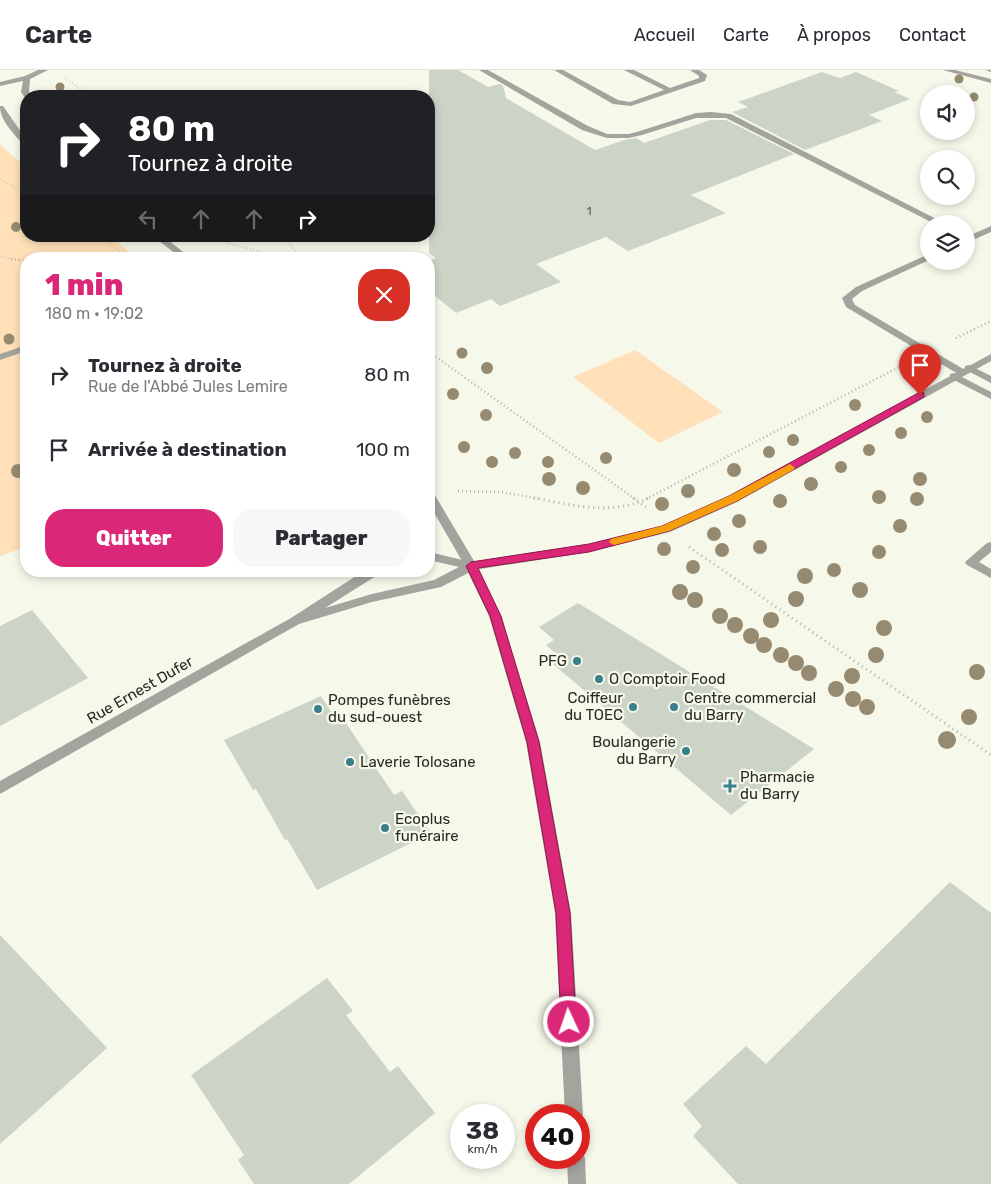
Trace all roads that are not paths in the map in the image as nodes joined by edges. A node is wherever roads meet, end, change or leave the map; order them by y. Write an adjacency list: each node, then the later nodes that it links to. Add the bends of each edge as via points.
1 (44, 70): 7 (street)
2 (483, 70): 14 (street, via 600,135 633,135 703,113 728,116)
3 (558, 70): 11 (street, via 616,102 631,104)
4 (628, 70): 11 (street)
5 (694, 70): 11 (street, via 703,74 702,79)
6 (948, 70): 8 (street)
7 (27, 78): 9 (street); 10 (street)
8 (991, 80)
9 (0, 84)
10 (26, 90)
11 (671, 91)
12 (0, 108): 13 (street)
13 (20, 136)
14 (924, 215)
15 (991, 229): 16 (street)
16 (975, 235)
17 (165, 242): 18 (street)
18 (179, 252)
19 (920, 261): 23 (street, via 846,298 851,307)
20 (20, 350): 21 (street)
21 (0, 357)
22 (991, 357): 23 (street)
23 (962, 372): 24 (street); 25 (street); 29 (street, via 733,499 666,529 589,548)
24 (991, 380)
25 (991, 396)
26 (435, 505): 29 (street)
27 (991, 546): 30 (street, via 971,562)
28 (435, 557): 29 (street)
29 (471, 566): 32 (street, Rue Ernest Dufer, via 437,584 372,598); 34 (street, via 496,616 533,742 563,913)
30 (991, 574)
31 (364, 577): 32 (street, Rue Ernest Dufer)
32 (296, 620): 33 (street, Rue Ernest Dufer)
33 (0, 788)
34 (573, 1104)
35 (576, 1169): 36 (street)
36 (577, 1184)

